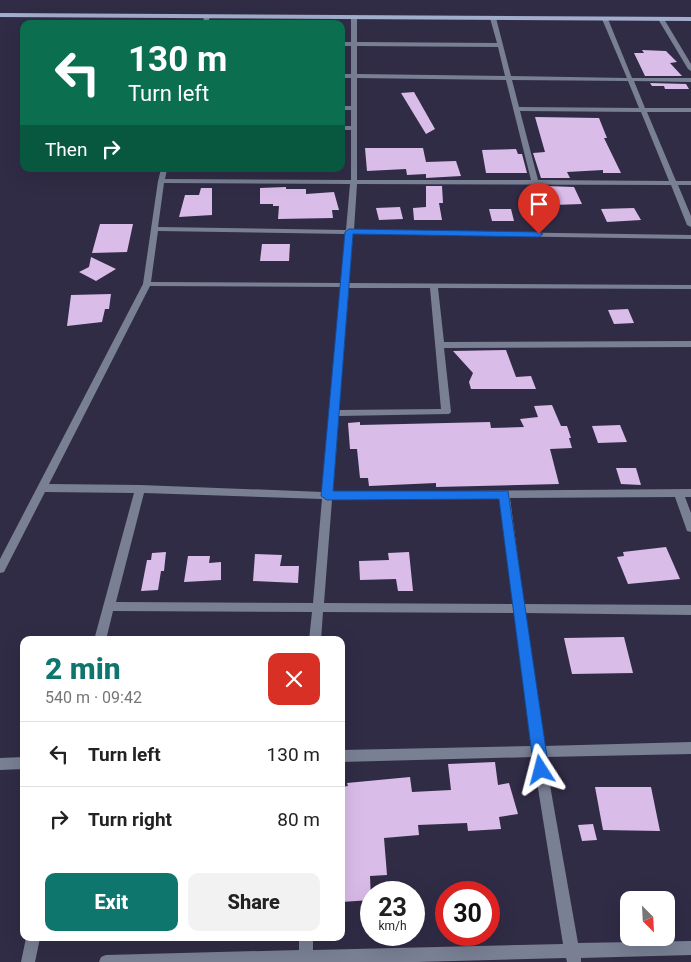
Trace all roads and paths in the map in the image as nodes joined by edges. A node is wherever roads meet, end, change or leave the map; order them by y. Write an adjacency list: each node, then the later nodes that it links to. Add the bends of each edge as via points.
1 (0, 15): 2 (main road)
2 (207, 16): 3 (main road); 8 (street)
3 (354, 17): 4 (main road); 10 (street)
4 (493, 18): 5 (main road); 11 (street)
5 (605, 18): 6 (main road); 16 (street)
6 (661, 19): 7 (main road); 12 (street)
7 (691, 19)
8 (206, 20)
9 (345, 44): 10 (street)
10 (355, 44): 11 (street); 14 (street)
11 (500, 45): 15 (street)
12 (691, 69)
13 (345, 76): 14 (street)
14 (355, 76): 15 (street); 19 (street)
15 (508, 78): 16 (street); 20 (street)
16 (630, 79): 17 (street); 21 (street)
17 (691, 80)
18 (345, 108): 19 (street)
19 (354, 108): 24 (street)
20 (516, 109): 21 (street); 28 (street)
21 (643, 110): 22 (street); 29 (street)
22 (691, 110)
23 (345, 128): 24 (street)
24 (354, 128): 27 (street)
25 (163, 172): 26 (street)
26 (161, 181): 27 (street); 32 (street)
27 (354, 181): 28 (street); 33 (street)
28 (534, 182): 29 (street)
29 (673, 183): 30 (street); 31 (street)
30 (691, 183)
31 (691, 225)
32 (154, 229): 33 (street); 35 (street)
33 (349, 232): 34 (street); 36 (street)
34 (691, 237)
35 (147, 284): 36 (street); 42 (street)
36 (345, 285): 37 (street); 41 (street)
37 (434, 286): 38 (street); 40 (street)
38 (691, 287)
39 (691, 344): 40 (street)
40 (440, 345): 41 (street, via 446,412)
41 (334, 413): 47 (street)
42 (42, 488): 43 (street); 49 (street)
43 (140, 489): 47 (street); 50 (street)
44 (679, 493): 45 (street); 46 (street); 48 (street)
45 (691, 493)
46 (504, 494): 47 (street); 52 (street)
47 (327, 496): 51 (street)
48 (691, 528)
49 (0, 569)
50 (109, 606): 51 (street); 54 (street)
51 (318, 606): 52 (street); 55 (street)
52 (519, 609): 53 (street); 57 (street)
53 (691, 610)
54 (101, 636)
55 (315, 636)
56 (691, 748): 57 (street)
57 (538, 752): 58 (street); 65 (street)
58 (345, 756)
59 (0, 764): 60 (street)
60 (20, 764)
61 (32, 941): 67 (street)
62 (306, 941): 64 (street)
63 (691, 948): 65 (street)
64 (306, 956): 65 (street); 66 (street)
65 (573, 956)
66 (281, 959): 68 (street)
67 (28, 962)
68 (106, 962)

